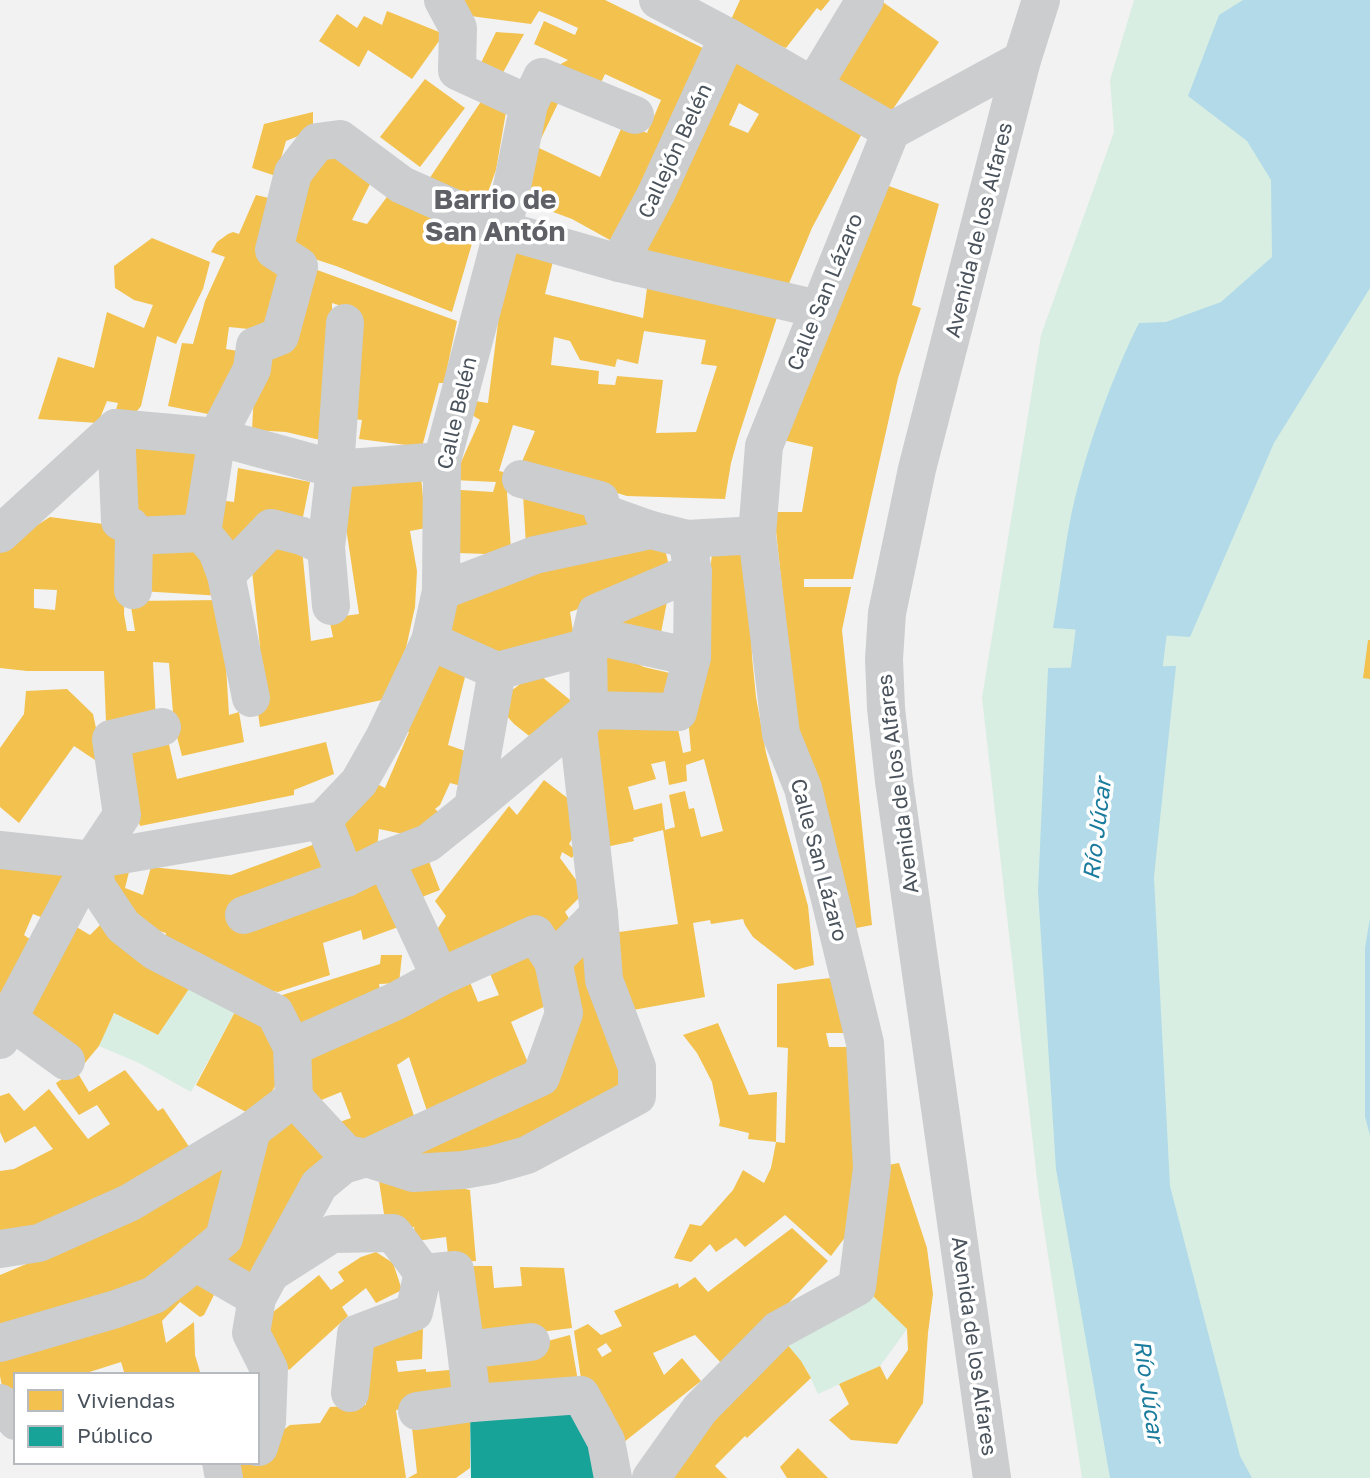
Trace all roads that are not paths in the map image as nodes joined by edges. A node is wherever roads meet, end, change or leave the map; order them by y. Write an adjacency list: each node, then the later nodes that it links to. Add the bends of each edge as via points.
1 (443, 0): 8 (street, via 458,27 457,71)
2 (658, 0): 5 (street)
3 (864, 0): 7 (street)
4 (1041, 0): 6 (street)
5 (728, 37): 7 (street); 12 (street, Callejón Belén)
6 (1022, 60): 10 (street); 69 (street, Avenida de los Alfares, via 917,469 887,613 884,659 894,781)
7 (813, 86): 10 (street)
8 (529, 104): 9 (street, via 542,78); 11 (street)
9 (635, 115)
10 (891, 131): 13 (street, Calle San Lázaro)
11 (503, 230): 12 (street); 16 (street, via 402,185 340,139 317,142 293,173 274,250 299,266 280,336 255,346 252,369); 17 (street, Calle Belén)
12 (619, 263): 13 (street)
13 (818, 309): 22 (street, Calle San Lázaro, via 764,446)
14 (345, 323): 18 (street)
15 (116, 428): 16 (street); 21 (street); 23 (street, via 120,521 130,526)
16 (217, 438): 18 (street); 20 (street)
17 (442, 461): 18 (street); 28 (street, Calle Belén)
18 (335, 469): 24 (street)
19 (521, 479): 25 (street, via 600,500 603,513)
20 (202, 533): 23 (street); 26 (street, via 217,551)
21 (0, 534)
22 (757, 535): 25 (street); 68 (street, Calle San Lázaro, via 781,734 803,788 865,1043 872,1168 857,1287 778,1331 700,1409)
23 (134, 536): 27 (street)
24 (327, 547): 26 (street, via 271,528); 29 (street)
25 (677, 547): 28 (street, via 535,555); 30 (street, via 596,613); 32 (street)
26 (226, 575): 34 (street)
27 (133, 590)
28 (441, 591): 31 (street, Calle Belén)
29 (331, 606)
30 (589, 641): 32 (street); 33 (street); 35 (street)
31 (430, 642): 33 (street); 38 (street, Calle Belén, via 359,782)
32 (692, 657): 35 (street, via 678,712)
33 (497, 671): 37 (street)
34 (251, 698)
35 (589, 710): 37 (street); 45 (street, via 578,729)
36 (162, 727): 42 (street, via 111,739 122,815)
37 (473, 807): 41 (street, via 428,843)
38 (323, 820): 42 (street); 43 (street)
39 (0, 828): 40 (street)
40 (18, 852): 42 (street)
41 (385, 859): 43 (street); 47 (street)
42 (92, 860): 48 (street); 49 (street, via 97,887 123,926 155,951 275,1013)
43 (346, 878): 44 (street)
44 (244, 915)
45 (599, 915): 46 (street); 53 (street, via 604,980 637,1067 636,1096 527,1156 492,1165 413,1173)
46 (553, 961): 47 (street, via 535,934); 53 (street, via 564,1013 541,1077)
47 (440, 977): 49 (street)
48 (4, 1029): 50 (street)
49 (292, 1047): 51 (street)
50 (66, 1061)
51 (294, 1098): 52 (street); 53 (street, via 346,1154)
52 (251, 1130): 54 (street, via 129,1203 39,1243); 55 (street, via 224,1238)
53 (366, 1158): 57 (street, via 343,1165 319,1185)
54 (0, 1250)
55 (195, 1262): 57 (street); 59 (street, via 154,1295)
56 (423, 1273): 57 (street, via 393,1233 332,1234); 60 (street, via 455,1270); 61 (street, via 414,1312 356,1334)
57 (265, 1285): 66 (street, via 251,1333 269,1369 267,1422)
58 (531, 1342): 60 (street)
59 (0, 1343)
60 (466, 1350): 63 (street)
61 (350, 1393)
62 (0, 1403): 65 (street)
63 (472, 1403): 64 (street); 67 (street, via 581,1395 606,1441)
64 (417, 1411)
65 (14, 1418)
66 (259, 1447)
67 (613, 1478)
68 (651, 1478)
69 (992, 1478)

